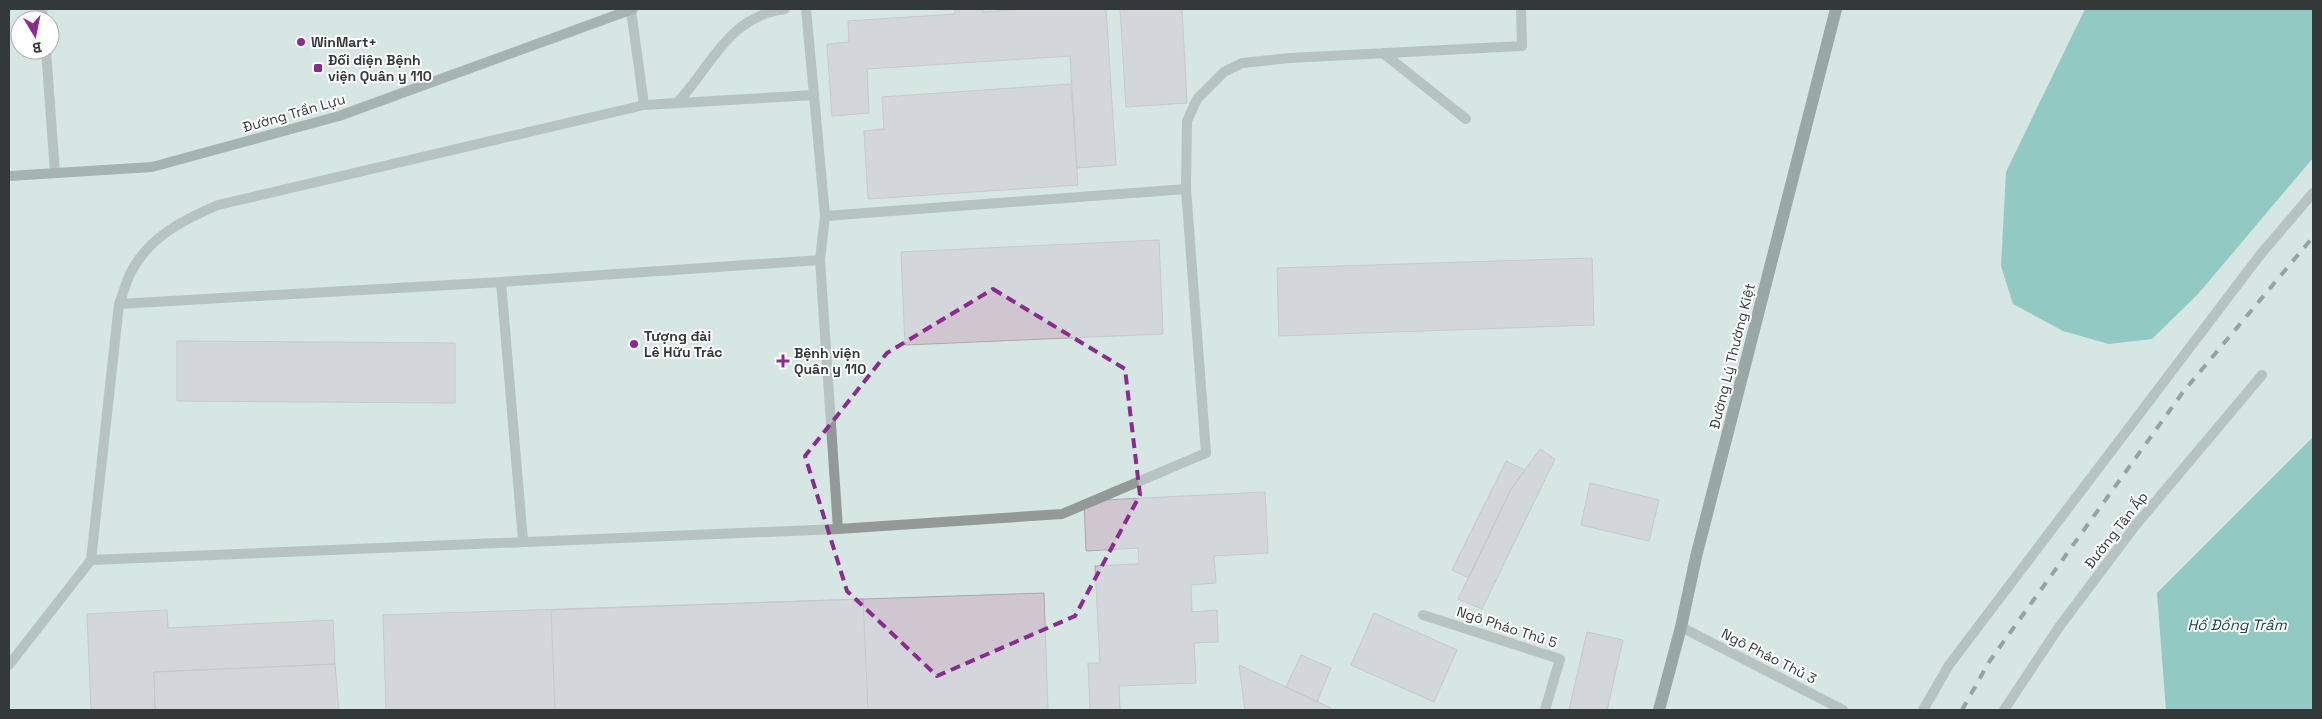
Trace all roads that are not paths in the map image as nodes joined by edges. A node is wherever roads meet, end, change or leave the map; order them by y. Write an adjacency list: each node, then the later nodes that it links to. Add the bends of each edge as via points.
1 (632, 9): 10 (street); 12 (main road, Đường Trần Lựu, via 339,116 152,167)
2 (785, 9): 9 (street, via 774,10 739,27 713,54)
3 (806, 9): 8 (street)
4 (1521, 9): 6 (street, via 1522,46)
5 (1836, 9): 25 (main road, Đường Lý Thường Kiệt)
6 (1383, 53): 11 (street); 14 (street, via 1242,63 1224,72 1198,99 1187,122)
7 (47, 60): 12 (street)
8 (814, 95): 9 (street); 16 (street)
9 (677, 103): 10 (street)
10 (644, 105): 19 (street, via 218,205 183,220 150,244 132,271)
11 (1466, 119)
12 (55, 173): 13 (main road, Đường Trần Lựu)
13 (9, 176)
14 (1186, 189): 16 (street); 21 (street, via 1206,453 1062,514)
15 (2313, 193): 30 (street, via 2260,255 2087,482 1949,665)
16 (825, 216): 17 (street)
17 (820, 260): 18 (street); 21 (street)
18 (501, 282): 19 (street); 22 (street)
19 (119, 304): 23 (street)
20 (2262, 375): 31 (street, Đường Tân Ấp, via 2135,526 2059,627)
21 (838, 529): 22 (street)
22 (522, 541): 23 (street)
23 (91, 560): 26 (street)
24 (1423, 615): 27 (street, Ngõ Pháo Thủ 5, via 1560,659)
25 (1681, 626): 28 (main road, Đường Lý Thường Kiệt); 29 (street, Ngõ Pháo Thủ 3)
26 (9, 665)
27 (1545, 710)
28 (1659, 710)
29 (1844, 710)
30 (1923, 710)
31 (2004, 710)

